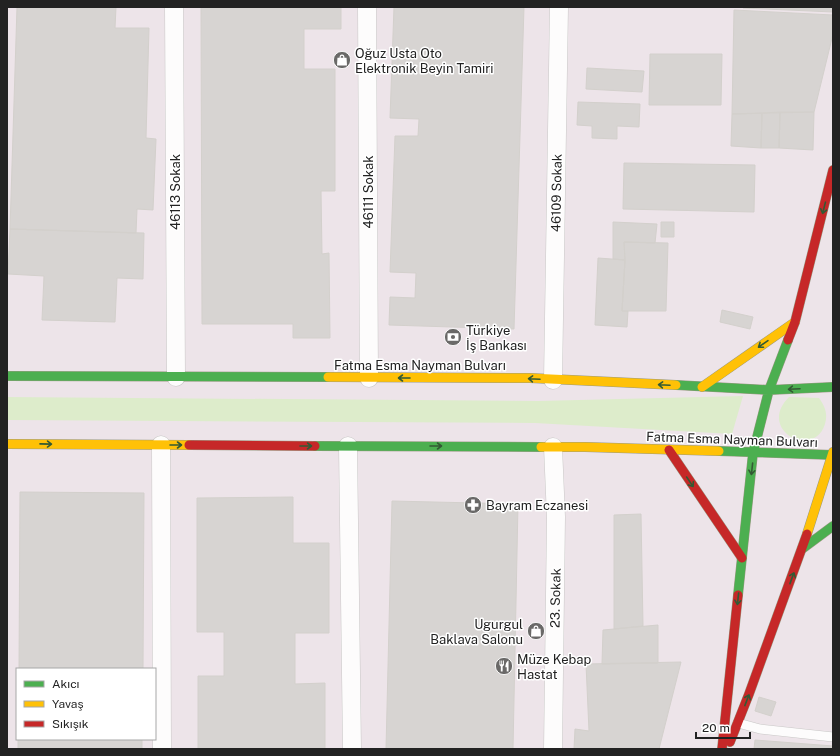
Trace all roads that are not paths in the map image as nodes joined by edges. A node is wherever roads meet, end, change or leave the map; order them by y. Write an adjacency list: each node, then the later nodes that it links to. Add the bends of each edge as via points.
1 (174, 7): 7 (street, 46113 Sokak)
2 (367, 7): 8 (street, 46111 Sokak)
3 (559, 7): 9 (street, 46109 Sokak)
4 (833, 170): 5 (main road, one-way to 5)
5 (795, 322): 10 (main road, one-way to 10); 12 (main road)
6 (7, 376): 7 (main road, Fatma Esma Nayman Bulvarı)
7 (176, 377): 8 (main road, Fatma Esma Nayman Bulvarı)
8 (369, 378): 9 (main road, Fatma Esma Nayman Bulvarı, one-way to 8)
9 (553, 380): 10 (main road, Fatma Esma Nayman Bulvarı, one-way to 9)
10 (702, 387): 12 (main road, Fatma Esma Nayman Bulvarı)
11 (833, 387): 12 (main road, Fatma Esma Nayman Bulvarı, one-way to 12)
12 (769, 390): 19 (main road)
13 (7, 444): 14 (main road, Fatma Esma Nayman Bulvarı, one-way to 14)
14 (161, 445): 15 (main road, Fatma Esma Nayman Bulvarı, one-way to 15); 26 (street)
15 (348, 446): 16 (main road, Fatma Esma Nayman Bulvarı, one-way to 16); 27 (street)
16 (553, 447): 17 (main road, Fatma Esma Nayman Bulvarı); 28 (street, 23. Sokak, via 556,517)
17 (669, 450): 19 (main road, Fatma Esma Nayman Bulvarı); 23 (main road, one-way to 23)
18 (833, 452): 20 (main road)
19 (753, 453): 20 (main road, Fatma Esma Nayman Bulvarı); 23 (main road, one-way to 23)
20 (833, 455): 22 (main road)
21 (833, 526): 22 (main road)
22 (802, 549): 24 (main road, one-way to 22)
23 (742, 558): 29 (main road, one-way to 29)
24 (738, 723): 25 (lane, via 760,729); 30 (main road)
25 (833, 737)
26 (162, 749)
27 (352, 749)
28 (553, 749)
29 (722, 749)
30 (728, 749)

